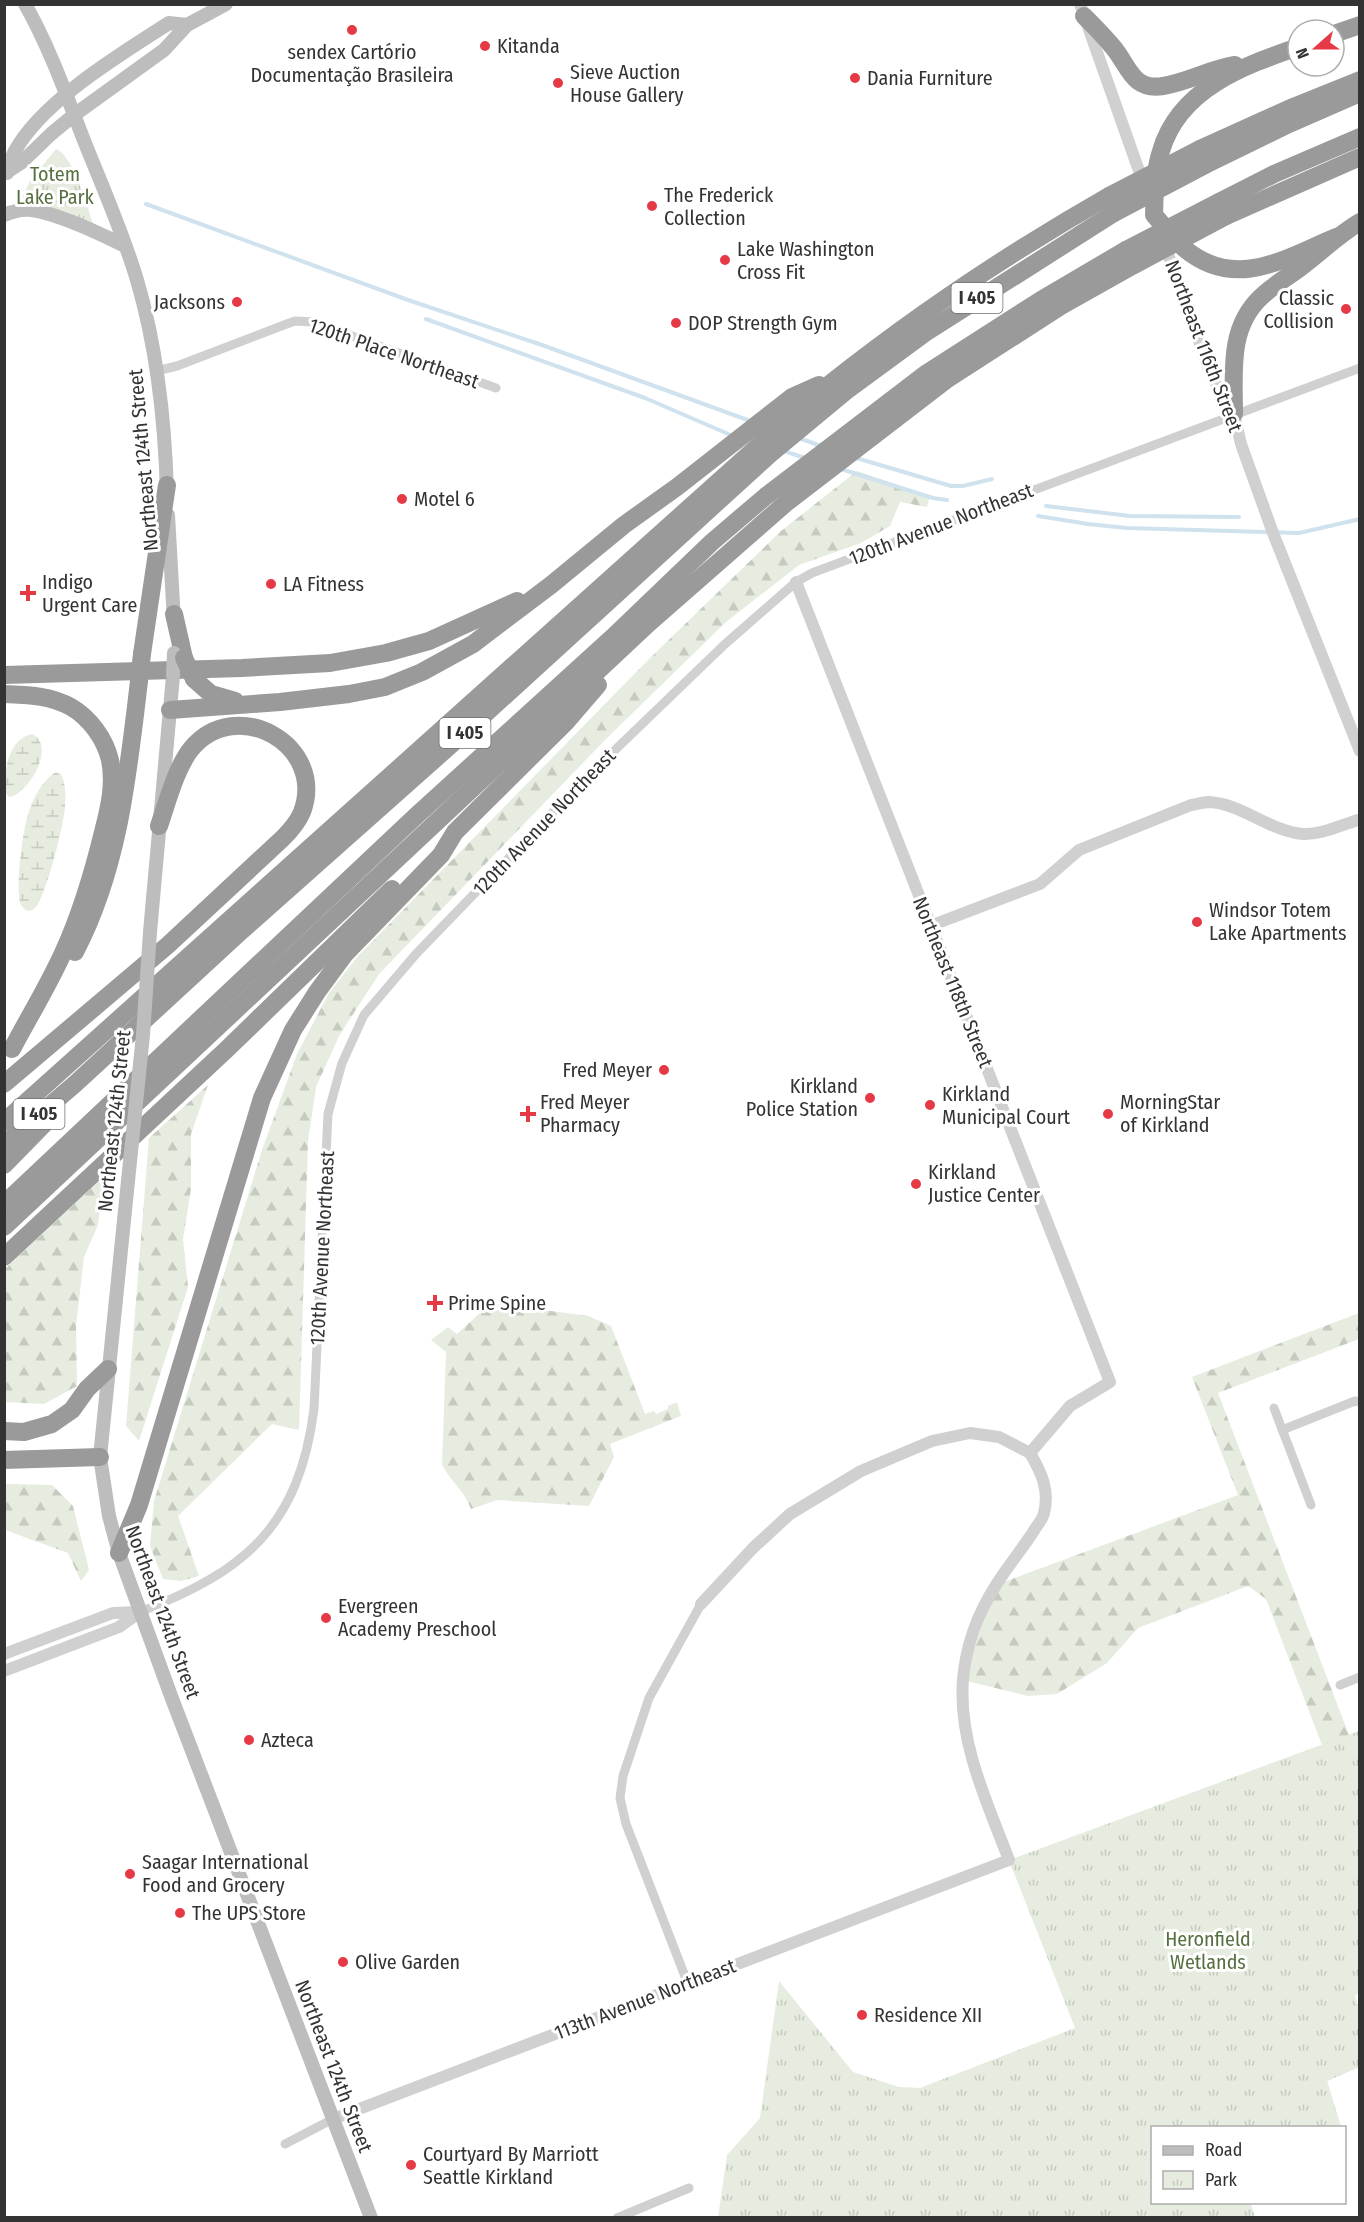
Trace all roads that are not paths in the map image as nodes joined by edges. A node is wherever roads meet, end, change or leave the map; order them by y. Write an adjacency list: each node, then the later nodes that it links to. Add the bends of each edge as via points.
1 (25, 4): 9 (main road, Northeast 124th Street)
2 (226, 4): 4 (main road)
3 (1082, 10): 6 (highway, via 1138,82 1149,87); 18 (street, Northeast 116th Street)
4 (187, 25): 9 (main road, via 169,23); 10 (main road, via 164,50)
5 (1286, 51): 6 (highway)
6 (1260, 60): 18 (highway, via 1203,91 1172,124 1158,160)
7 (1359, 80): 12 (highway, I 405, via 1293,107)
8 (1359, 93): 12 (highway, I 405)
9 (66, 94): 10 (main road, Northeast 124th Street); 14 (main road, via 26,135)
10 (74, 115): 14 (main road); 21 (main road, Northeast 124th Street)
11 (1359, 137): 16 (highway, I 405, via 1274,174)
12 (1202, 157): 15 (highway, I 405, bridge)
13 (1359, 157): 16 (highway, I 405)
14 (6, 174)
15 (1111, 204): 26 (highway, I 405, via 1051,229); 28 (highway, I 405, via 925,333)
16 (1222, 209): 22 (highway, I 405, bridge)
17 (4, 215): 21 (main road, via 21,210 41,212)
18 (1154, 215): 20 (highway, via 1186,250 1228,269 1270,266); 27 (street, Northeast 116th Street, via 1212,377)
19 (1359, 222): 20 (highway)
20 (1336, 237): 27 (highway, via 1260,297 1247,313 1234,352)
21 (125, 246): 24 (main road, Northeast 124th Street, via 146,315)
22 (1130, 257): 33 (highway, I 405, via 890,421 786,503); 51 (highway, I 405, via 1041,300 927,373 766,496 417,815)
23 (1359, 368): 27 (street, 120th Avenue Northeast)
24 (156, 372): 25 (street, 120th Place Northeast, via 295,321 313,322); 29 (main road, Northeast 124th Street)
25 (496, 388)
26 (799, 400): 28 (highway, I 405); 31 (highway, via 624,525)
27 (1234, 414): 30 (street, 120th Avenue Northeast); 41 (street, Northeast 116th Street, via 1252,476)
28 (735, 476): 48 (highway, I 405, via 463,734); 49 (highway, I 405)
29 (167, 485): 32 (main road, Northeast 124th Street); 46 (highway, bridge, via 141,654 125,795 107,874 89,925 53,994)
30 (796, 582): 45 (street, Northeast 118th Street); 68 (street, 120th Avenue Northeast, via 724,645 588,776 416,954 363,1015 342,1063 328,1114 314,1409 298,1482 281,1515 232,1566 183,1596)
31 (551, 585): 35 (highway, via 429,640 330,663); 38 (highway, via 473,644 385,687)
32 (174, 614): 34 (highway)
33 (649, 623): 44 (highway, via 567,721); 55 (highway, I 405)
34 (179, 656): 38 (highway, bridge, via 194,679 211,694); 40 (main road, Northeast 124th Street, bridge)
35 (4, 675)
36 (4, 694): 37 (highway)
37 (43, 697): 39 (highway, via 21,701); 46 (highway, via 71,707 94,728 106,747 112,786 84,903 64,952)
38 (251, 704): 40 (highway)
39 (4, 710)
40 (170, 710): 43 (main road, Northeast 124th Street)
41 (1359, 752)
42 (1359, 819): 45 (street, via 1304,834 1278,828 1228,806 1208,802 1191,805 1079,850 1040,884)
43 (159, 826): 47 (highway, via 191,750 218,729 243,725 267,731 280,739 297,759 304,778 305,799 302,812 284,838 168,945); 57 (main road, Northeast 124th Street, bridge, via 143,1035)
44 (455, 832): 56 (highway); 66 (highway, via 441,855 330,973 298,1022 272,1074 139,1505)
45 (930, 926): 62 (street, Northeast 118th Street, via 1110,1382 1070,1406)
46 (8, 1053)
47 (4, 1083)
48 (75, 1084): 50 (highway, I 405); 52 (highway, via 49,1120)
49 (4, 1122)
50 (4, 1145)
51 (66, 1147): 53 (highway, via 39,1160); 54 (highway, I 405)
52 (4, 1165)
53 (4, 1189)
54 (4, 1204)
55 (4, 1227)
56 (4, 1257)
57 (108, 1369): 61 (highway, via 72,1410 52,1424 24,1432); 63 (main road, Northeast 124th Street)
58 (1359, 1402): 60 (street)
59 (1274, 1408): 60 (street)
60 (1282, 1430): 65 (street)
61 (4, 1431)
62 (1030, 1453): 67 (street, via 999,1437 970,1433 932,1441 861,1471 790,1514); 73 (street, 113th Avenue Northeast, via 1046,1491 1044,1515 996,1585 976,1623 965,1662 963,1688 964,1731 1008,1860)
63 (100, 1457): 64 (highway); 66 (main road, Northeast 124th Street)
64 (4, 1460)
65 (1311, 1505)
66 (119, 1553): 68 (main road, Northeast 124th Street)
67 (701, 1604): 73 (street, via 649,1698 623,1776 620,1798 626,1824)
68 (140, 1612): 69 (street, via 113,1613); 70 (street, via 119,1627); 74 (main road, Northeast 124th Street)
69 (4, 1654)
70 (4, 1671)
71 (1359, 1677): 72 (street)
72 (1340, 1685)
73 (688, 1984): 74 (street, 113th Avenue Northeast)
74 (333, 2119): 75 (street, 113th Avenue Northeast); 77 (main road, Northeast 124th Street)
75 (285, 2144)
76 (689, 2188): 78 (street)
77 (371, 2217)
78 (617, 2217)

